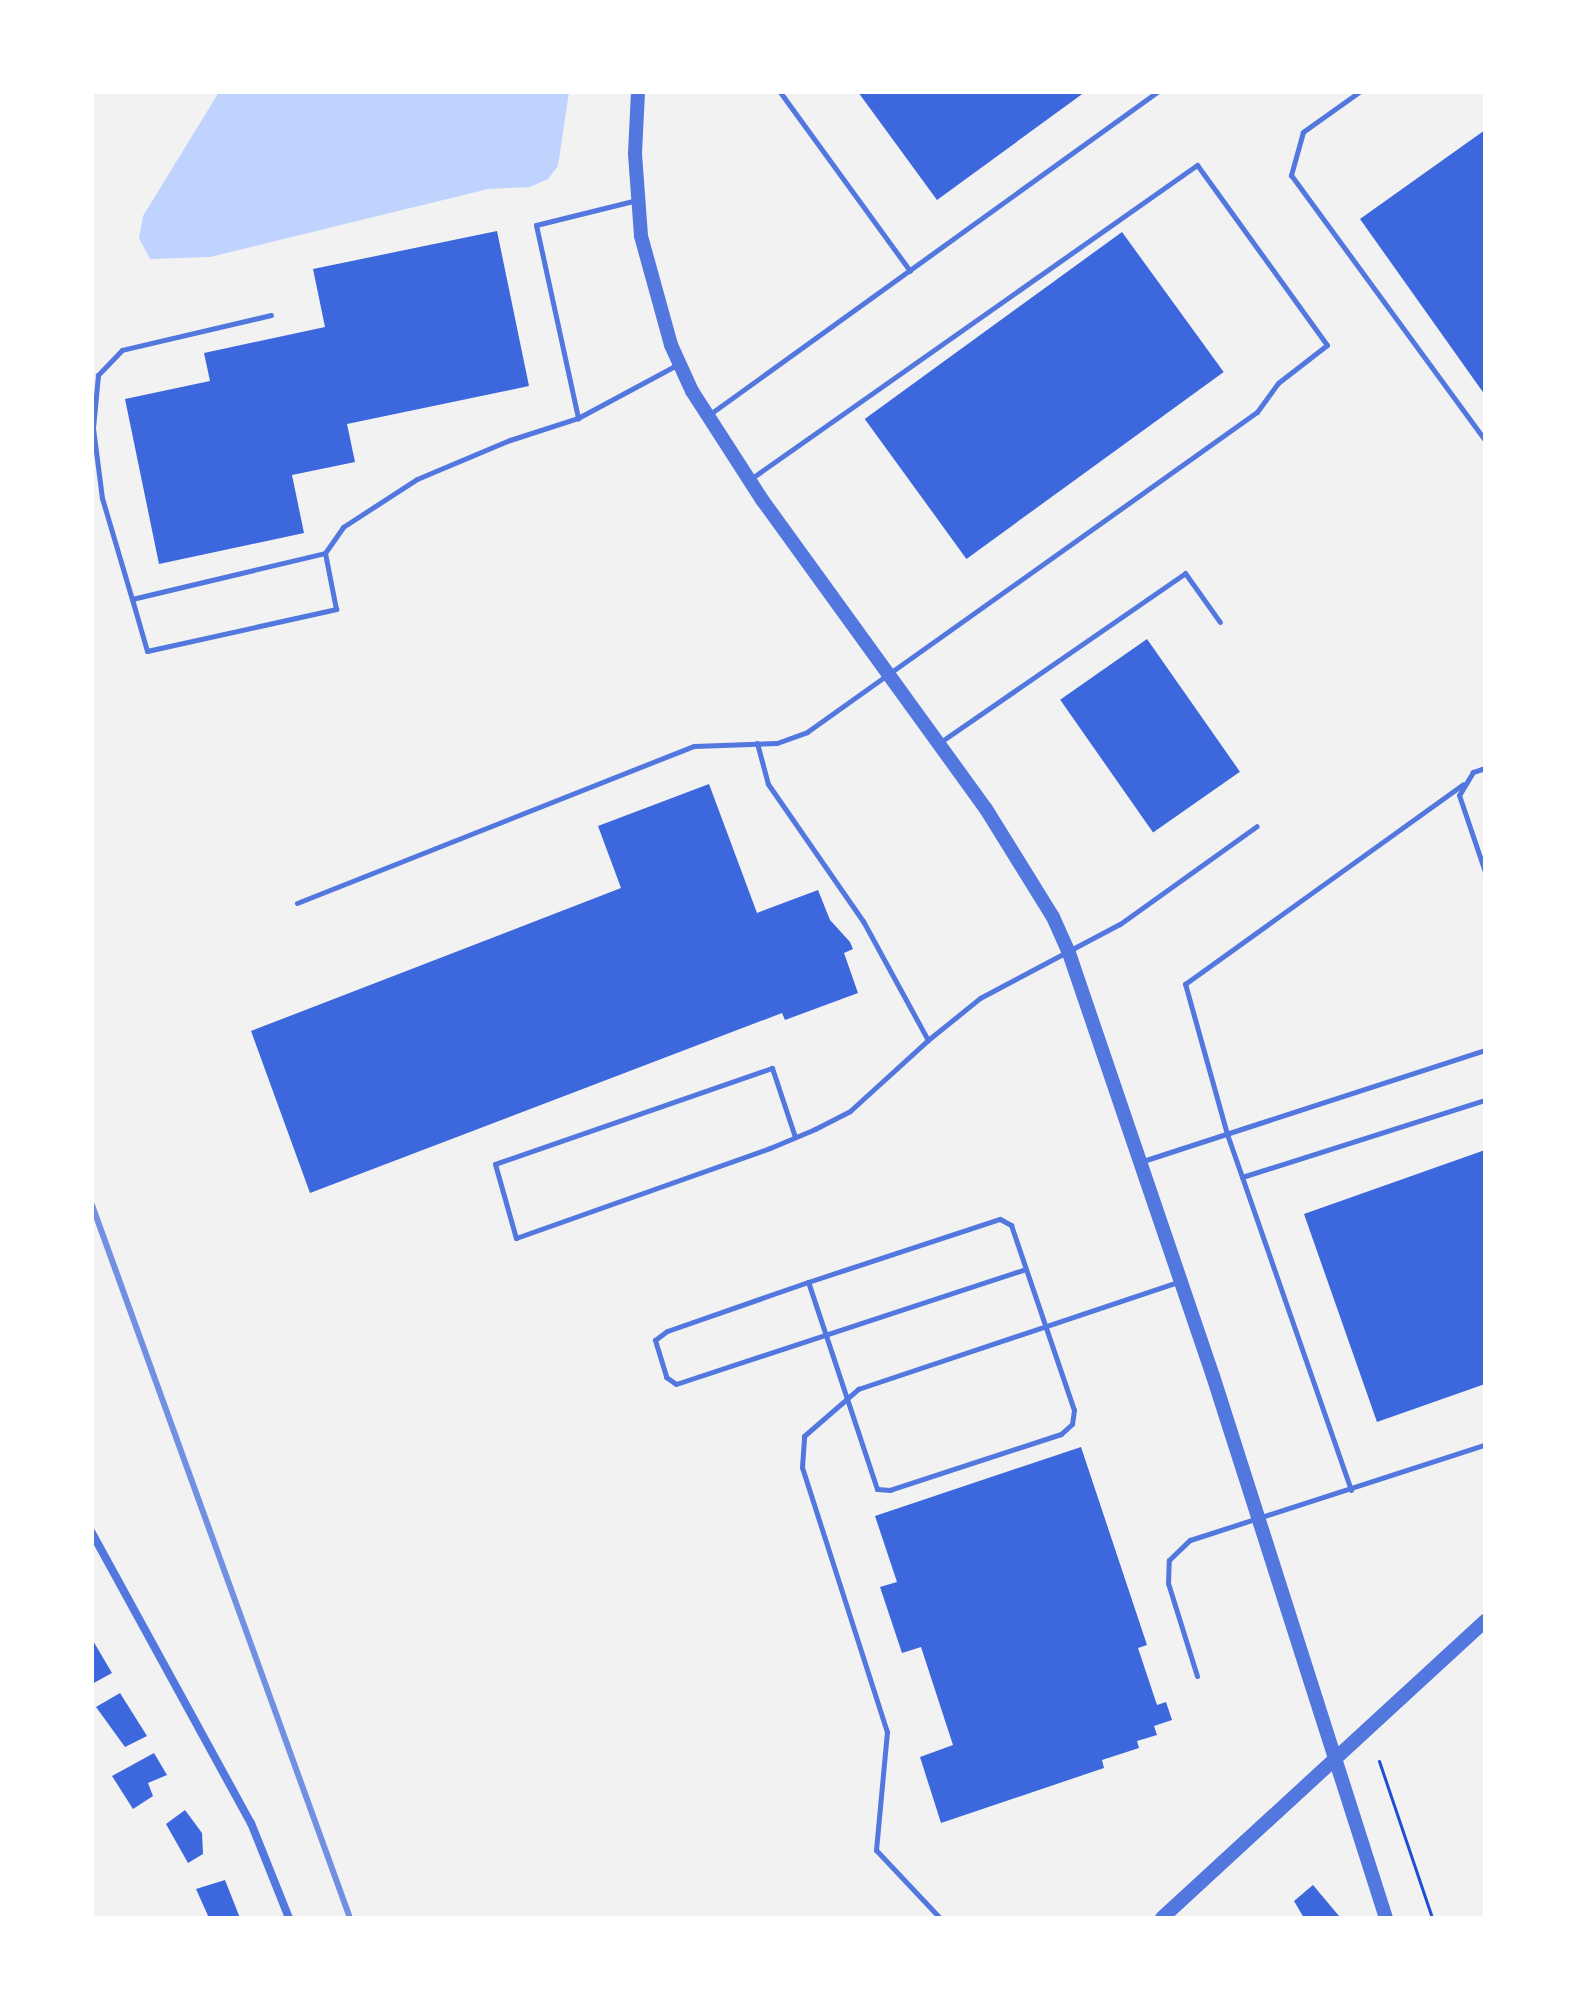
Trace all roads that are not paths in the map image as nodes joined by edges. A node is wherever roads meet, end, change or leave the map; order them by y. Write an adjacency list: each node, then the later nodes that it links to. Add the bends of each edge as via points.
1 (638, 92): 5 (street)
2 (780, 92): 6 (lane)
3 (1157, 92): 6 (lane)
4 (1359, 92): 11 (lane, via 1303,132 1291,175)
5 (638, 200): 8 (street, via 656,298); 10 (lane, via 536,225)
6 (910, 271): 9 (lane)
7 (271, 315): 14 (lane, via 122,350 98,375 93,428 102,498)
8 (679, 364): 9 (street); 10 (lane)
9 (706, 417): 12 (street)
10 (578, 418): 13 (lane, via 417,479 343,527)
11 (1485, 440)
12 (749, 480): 16 (street); 16 (lane, via 1197,165 1309,319 1327,345 1278,383 1257,412)
13 (325, 553): 14 (lane); 14 (lane, via 336,609 147,651)
14 (132, 599)
15 (1220, 622): 18 (lane, via 1185,573)
16 (888, 674): 17 (lane, via 807,732); 18 (street)
17 (757, 743): 23 (lane, via 694,746); 25 (lane, via 768,784 863,921)
18 (938, 744): 24 (street, via 1024,868)
19 (1485, 768): 20 (lane)
20 (1463, 784): 22 (lane, via 1459,795); 28 (lane, via 1185,984)
21 (1257, 826): 24 (lane, via 1120,924)
22 (1485, 872)
23 (297, 903)
24 (1069, 953): 25 (lane, via 980,998); 30 (street)
25 (928, 1040): 29 (lane, via 850,1111)
26 (1485, 1050): 28 (lane)
27 (1485, 1100): 31 (lane)
28 (1227, 1134): 30 (lane); 31 (lane)
29 (795, 1137): 29 (lane, via 516,1238 495,1164 772,1068)
30 (1142, 1161): 33 (street)
31 (1242, 1177): 39 (lane)
32 (1026, 1269): 34 (lane, via 1011,1225 1000,1219); 35 (lane); 36 (lane)
33 (1181, 1280): 35 (lane); 40 (street)
34 (808, 1282): 36 (lane); 36 (lane, via 667,1331 655,1340 666,1377 676,1384)
35 (1046, 1327): 37 (lane, via 858,1389); 37 (lane, via 1074,1410 1072,1424 1061,1434 890,1490 877,1489)
36 (825, 1335): 37 (lane)
37 (845, 1399): 46 (lane, via 804,1436 802,1467 887,1732 876,1850)
38 (1485, 1445): 39 (lane)
39 (1351, 1490): 40 (lane)
40 (1259, 1517): 43 (lane, via 1190,1540 1169,1560 1168,1583); 44 (street)
41 (92, 1533): 45 (street, via 251,1823)
42 (1485, 1621): 44 (street)
43 (1197, 1676)
44 (1334, 1761): 47 (street); 48 (street)
45 (289, 1918)
46 (940, 1918)
47 (1162, 1918)
48 (1386, 1918)

